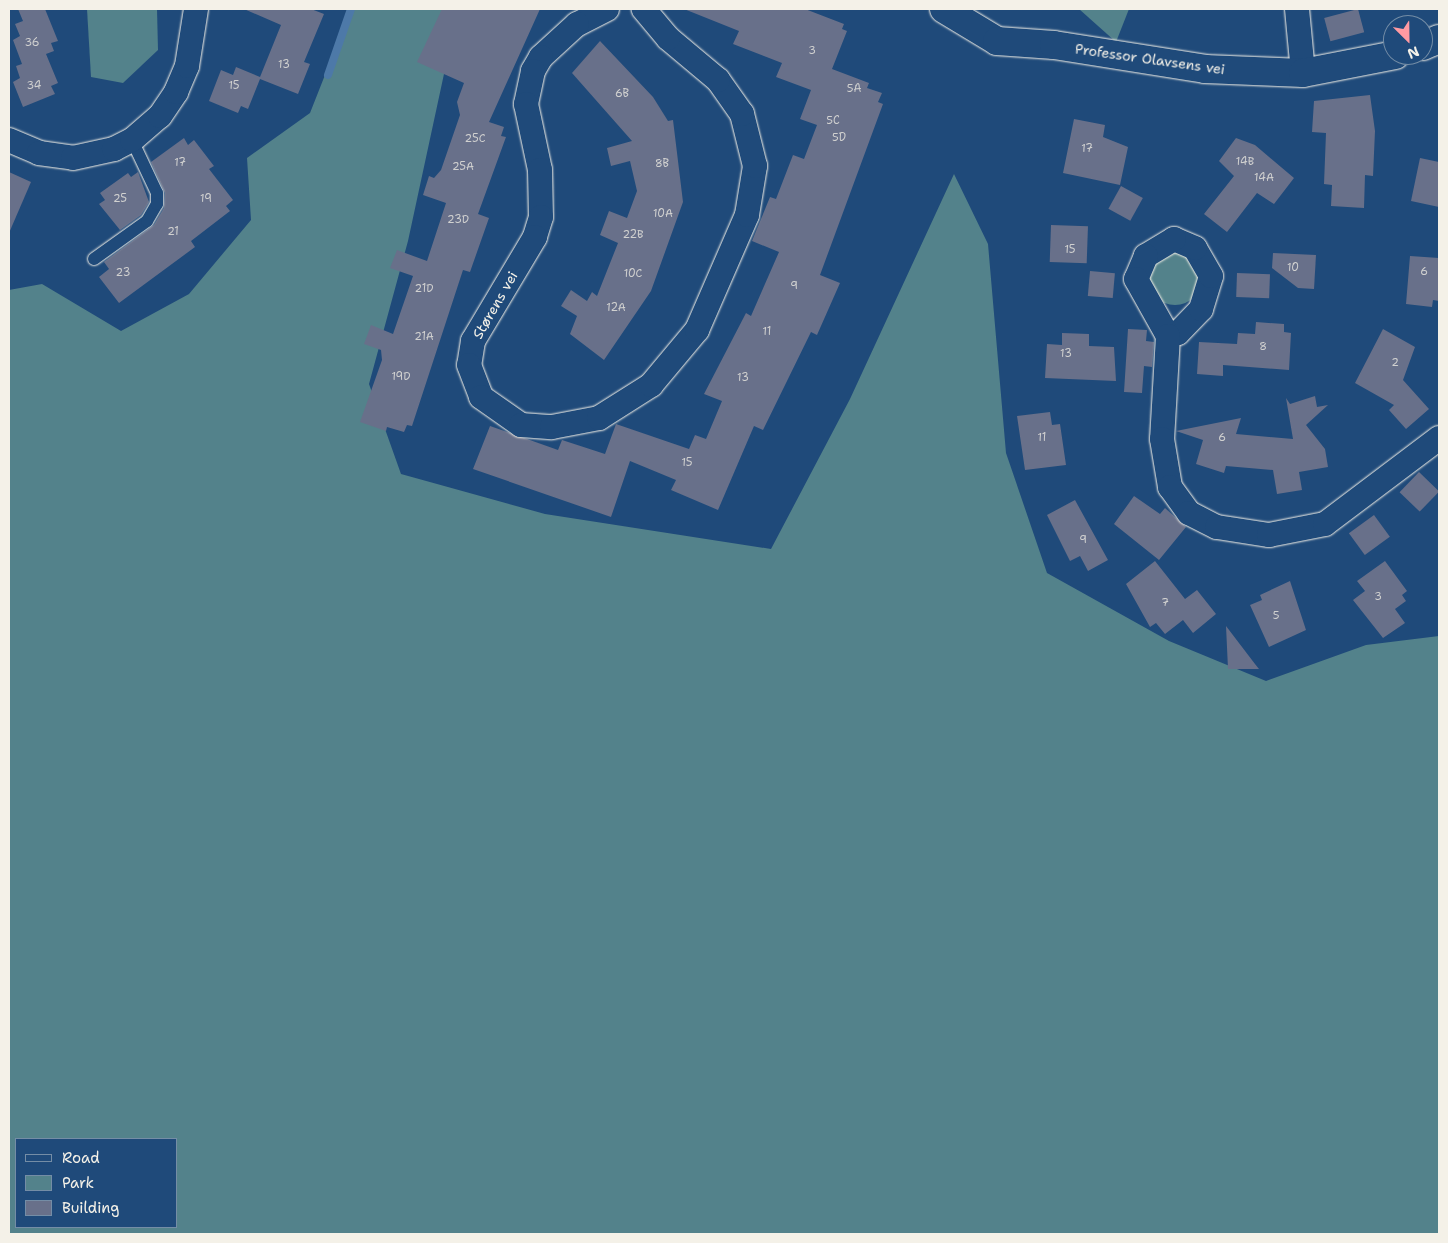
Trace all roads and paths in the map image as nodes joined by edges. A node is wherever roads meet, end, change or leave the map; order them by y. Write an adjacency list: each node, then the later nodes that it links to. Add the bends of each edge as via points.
1 (196, 9): 9 (street, via 187,66 176,92 160,116)
2 (607, 9): 3 (street, Størens vei, via 576,24 541,57 533,72 526,104 540,170 540,217 535,237 473,341 469,365 481,397 489,407 521,425 552,427 599,418 651,384 697,330 747,215 755,166 742,114 718,80 668,38)
3 (644, 9)
4 (944, 9): 7 (street, Professor Olavsens vei, via 997,41 1054,45 1205,69)
5 (1297, 9): 7 (street)
6 (1383, 57): 7 (street, Professor Olavsens vei)
7 (1303, 73)
8 (9, 140): 9 (street, via 39,153 73,158 114,149)
9 (132, 140): 10 (lane, via 157,193 157,204 147,221)
10 (94, 259)
11 (1168, 336): 12 (street, via 1163,461 1170,487 1190,513 1217,528 1269,535 1325,524)
12 (1439, 438)

